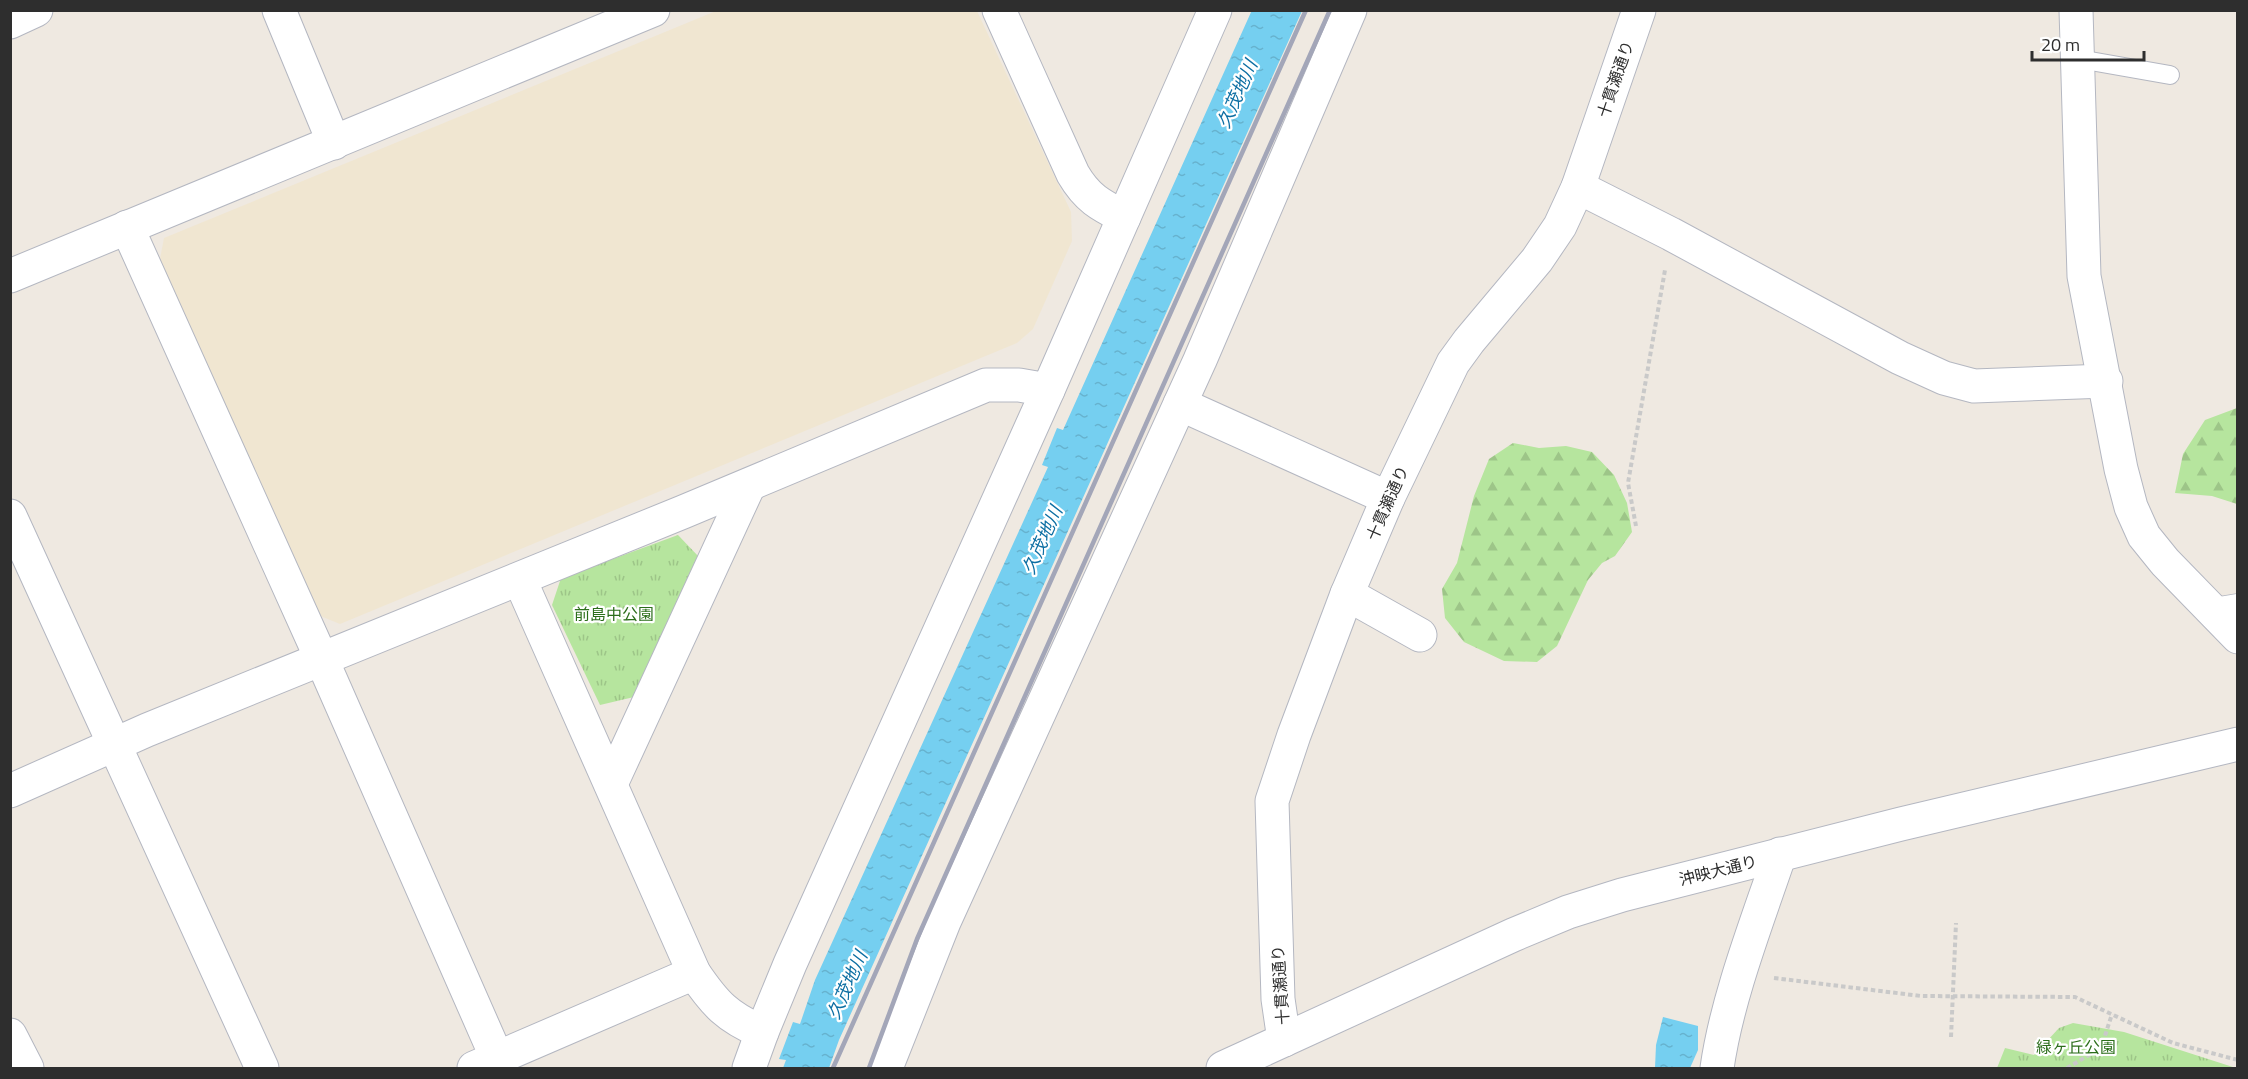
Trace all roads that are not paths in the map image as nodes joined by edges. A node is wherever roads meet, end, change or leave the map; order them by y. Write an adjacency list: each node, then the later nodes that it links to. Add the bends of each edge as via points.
1 (36, 10): 9 (street)
2 (279, 10): 12 (street)
3 (653, 10): 12 (street)
4 (999, 10): 14 (street, via 1078,182 1100,206)
5 (1215, 10): 14 (street)
6 (1350, 10): 19 (street)
7 (1639, 10): 13 (street, 十貫瀬通り)
8 (2076, 10): 10 (street)
9 (10, 22)
10 (2079, 59): 11 (lane); 17 (street, via 2084,276)
11 (2170, 75)
12 (334, 143): 15 (street)
13 (1578, 187): 17 (street, via 1944,378 1974,386); 21 (street, 十貫瀬通り, via 1560,226 1537,260 1453,363)
14 (1124, 217): 18 (street)
15 (127, 227): 16 (street); 28 (street)
16 (10, 276)
17 (2106, 381): 25 (street, via 2121,469 2144,536 2165,562)
18 (1048, 390): 20 (street, via 1019,384 986,385); 35 (street)
19 (1180, 404): 21 (street); 43 (street, via 984,831)
20 (749, 485): 23 (street); 31 (street)
21 (1388, 498): 24 (street, 十貫瀬通り)
22 (10, 516): 29 (street)
23 (520, 580): 28 (street); 31 (street)
24 (1347, 594): 26 (street); 37 (street, 十貫瀬通り, via 1272,801 1278,999)
25 (2223, 605): 27 (street)
26 (1420, 635)
27 (2238, 637)
28 (322, 660): 29 (street); 38 (street)
29 (114, 744): 32 (street); 41 (street)
30 (2238, 744): 33 (street, 沖映大通り)
31 (611, 784): 34 (street)
32 (10, 791)
33 (1780, 854): 37 (street, 沖映大通り, via 1568,912); 44 (street, via 1741,974)
34 (694, 973): 35 (street, via 720,1007 737,1021); 38 (street)
35 (762, 1032): 42 (street)
36 (10, 1035): 40 (street)
37 (1284, 1040): 39 (street, 沖映大通り)
38 (486, 1063)
39 (1237, 1066)
40 (27, 1068)
41 (262, 1068)
42 (750, 1068)
43 (886, 1068)
44 (1717, 1068)

